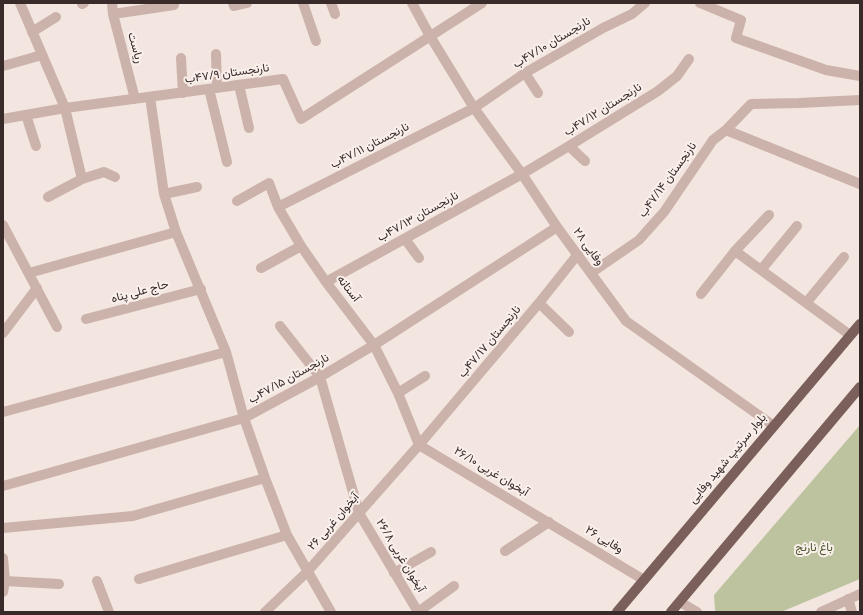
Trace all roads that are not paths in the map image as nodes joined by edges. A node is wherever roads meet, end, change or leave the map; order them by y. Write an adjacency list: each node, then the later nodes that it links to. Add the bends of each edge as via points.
1 (20, 3): 15 (street)
2 (112, 3): 12 (street, ریاست)
3 (246, 3): 11 (street)
4 (303, 3): 17 (street)
5 (331, 3): 13 (street)
6 (412, 3): 16 (street, وفایی ۲۸)
7 (482, 3): 16 (street)
8 (645, 3): 23 (street, نارنجستان ۴۷/۱۰ب, via 632,14)
9 (700, 3): 24 (street, via 741,20 736,38 826,70)
10 (174, 5): 12 (street)
11 (234, 5)
12 (113, 14): 30 (street, ریاست)
13 (335, 14)
14 (56, 17): 15 (street)
15 (32, 32): 19 (street)
16 (430, 36): 25 (street, نارنجستان ۴۷/۹ب, via 300,119 283,79); 33 (street, وفایی ۲۸)
17 (316, 40)
18 (216, 54): 26 (street)
19 (42, 56): 22 (street); 32 (street)
20 (181, 58): 27 (street)
21 (689, 59): 39 (street, نارنجستان ۴۷/۱۲ب, via 677,76 658,91)
22 (3, 66)
23 (526, 73): 28 (street); 33 (street, نارنجستان ۴۷/۱۰ب)
24 (860, 76)
25 (239, 85): 26 (street, نارنجستان ۴۷/۹ب); 36 (street)
26 (213, 89): 27 (street, نارنجستان ۴۷/۹ب); 41 (street)
27 (183, 93): 29 (street, نارنجستان ۴۷/۹ب)
28 (538, 94)
29 (150, 97): 30 (street, نارنجستان ۴۷/۹ب); 47 (street)
30 (135, 99): 32 (street, نارنجستان ۴۷/۹ب)
31 (860, 100): 37 (street, نارنجستان ۴۷/۱۴ب, via 751,104)
32 (65, 108): 34 (street, نارنجستان ۴۷/۹ب); 44 (street)
33 (474, 108): 42 (street, وفایی ۲۸); 50 (street, نارنجستان ۴۷/۱۱ب)
34 (26, 115): 35 (street, نارنجستان ۴۷/۹ب); 38 (street)
35 (3, 119)
36 (249, 128)
37 (726, 130): 45 (street); 65 (street, نارنجستان ۴۷/۱۴ب, via 713,140 664,212 639,240)
38 (36, 146)
39 (569, 146): 40 (street); 42 (street, نارنجستان ۴۷/۱۲ب)
40 (585, 161)
41 (227, 162)
42 (522, 174): 54 (street, وفایی ۲۸); 56 (street, نارنجستان ۴۷/۱۳ب)
43 (115, 177): 44 (street, via 104,172)
44 (82, 179): 48 (street)
45 (860, 184)
46 (197, 187): 47 (street)
47 (164, 194): 55 (street)
48 (48, 197)
49 (237, 201): 50 (street, آستانه, via 269,183)
50 (278, 207): 57 (street, آستانه)
51 (768, 214): 58 (street)
52 (3, 225): 64 (street)
53 (797, 226): 63 (street)
54 (557, 227): 59 (street, وفایی ۲۸); 79 (street, نارنجستان ۴۷/۱۵ب)
55 (176, 232): 64 (street); 68 (street)
56 (406, 239): 61 (street); 66 (street, نارنجستان ۴۷/۱۳ب)
57 (301, 246): 62 (street); 66 (street, آستانه)
58 (735, 251): 63 (street); 69 (street)
59 (578, 254): 65 (street, وفایی ۲۸); 70 (street, نارنجستان ۴۷/۱۷ب)
60 (844, 257): 71 (street)
61 (419, 258)
62 (261, 268)
63 (761, 270): 71 (street)
64 (30, 273): 67 (street)
65 (591, 273): 87 (street, وفایی ۲۸, via 626,321)
66 (326, 282): 79 (street, آستانه)
67 (37, 288): 75 (street); 77 (street)
68 (200, 290): 72 (street, حاج علی پناه); 80 (street)
69 (701, 294)
70 (539, 303): 76 (street); 88 (street, نارنجستان ۴۷/۱۷ب)
71 (806, 303): 78 (street)
72 (86, 319)
73 (860, 324): 78 (main road, بلوار سرتیپ شهید وفایی)
74 (280, 326): 82 (street)
75 (57, 327)
76 (569, 332)
77 (3, 333)
78 (850, 336): 87 (main road, بلوار سرتیپ شهید وفایی)
79 (374, 345): 82 (street, نارنجستان ۴۷/۱۵ب); 84 (street, آستانه)
80 (226, 352): 85 (street); 86 (street)
81 (425, 376): 84 (street)
82 (320, 377): 86 (street, نارنجستان ۴۷/۱۵ب); 91 (street, آبخوان غربی ۲۶/۸)
83 (860, 387): 109 (main road)
84 (398, 393): 88 (street, آستانه)
85 (3, 412)
86 (244, 418): 89 (street); 90 (street, نارنجستان ۴۷/۱۵ب)
87 (774, 426): 101 (main road, بلوار سرتیپ شهید وفایی)
88 (419, 445): 91 (street, آبخوان غربی ۲۶); 92 (street, آبخوان غربی ۲۶/۱۰)
89 (265, 478): 93 (street, via 133,516); 94 (street)
90 (3, 486)
91 (359, 513): 98 (street, آبخوان غربی ۲۶); 99 (street, آبخوان غربی ۲۶/۸)
92 (549, 522): 95 (street); 101 (street, وفایی ۲۶)
93 (3, 528)
94 (287, 535): 98 (street); 100 (street)
95 (505, 551)
96 (431, 552): 99 (street)
97 (3, 558): 102 (street)
98 (307, 572): 111 (street, آبخوان غربی ۲۶); 112 (street)
99 (394, 573): 113 (street, آبخوان غربی ۲۶/۸)
100 (139, 579)
101 (644, 580): 114 (main road, بلوار سرتیپ شهید وفایی)
102 (5, 581): 104 (street); 106 (street)
103 (98, 581): 110 (street)
104 (59, 584)
105 (454, 586): 113 (street)
106 (3, 592)
107 (860, 594): 108 (street)
108 (848, 599): 117 (street); 118 (street)
109 (680, 602): 115 (main road); 116 (street)
110 (109, 612)
111 (265, 612)
112 (331, 612)
113 (418, 612)
114 (617, 612)
115 (671, 612)
116 (697, 612)
117 (820, 612)
118 (852, 612)

